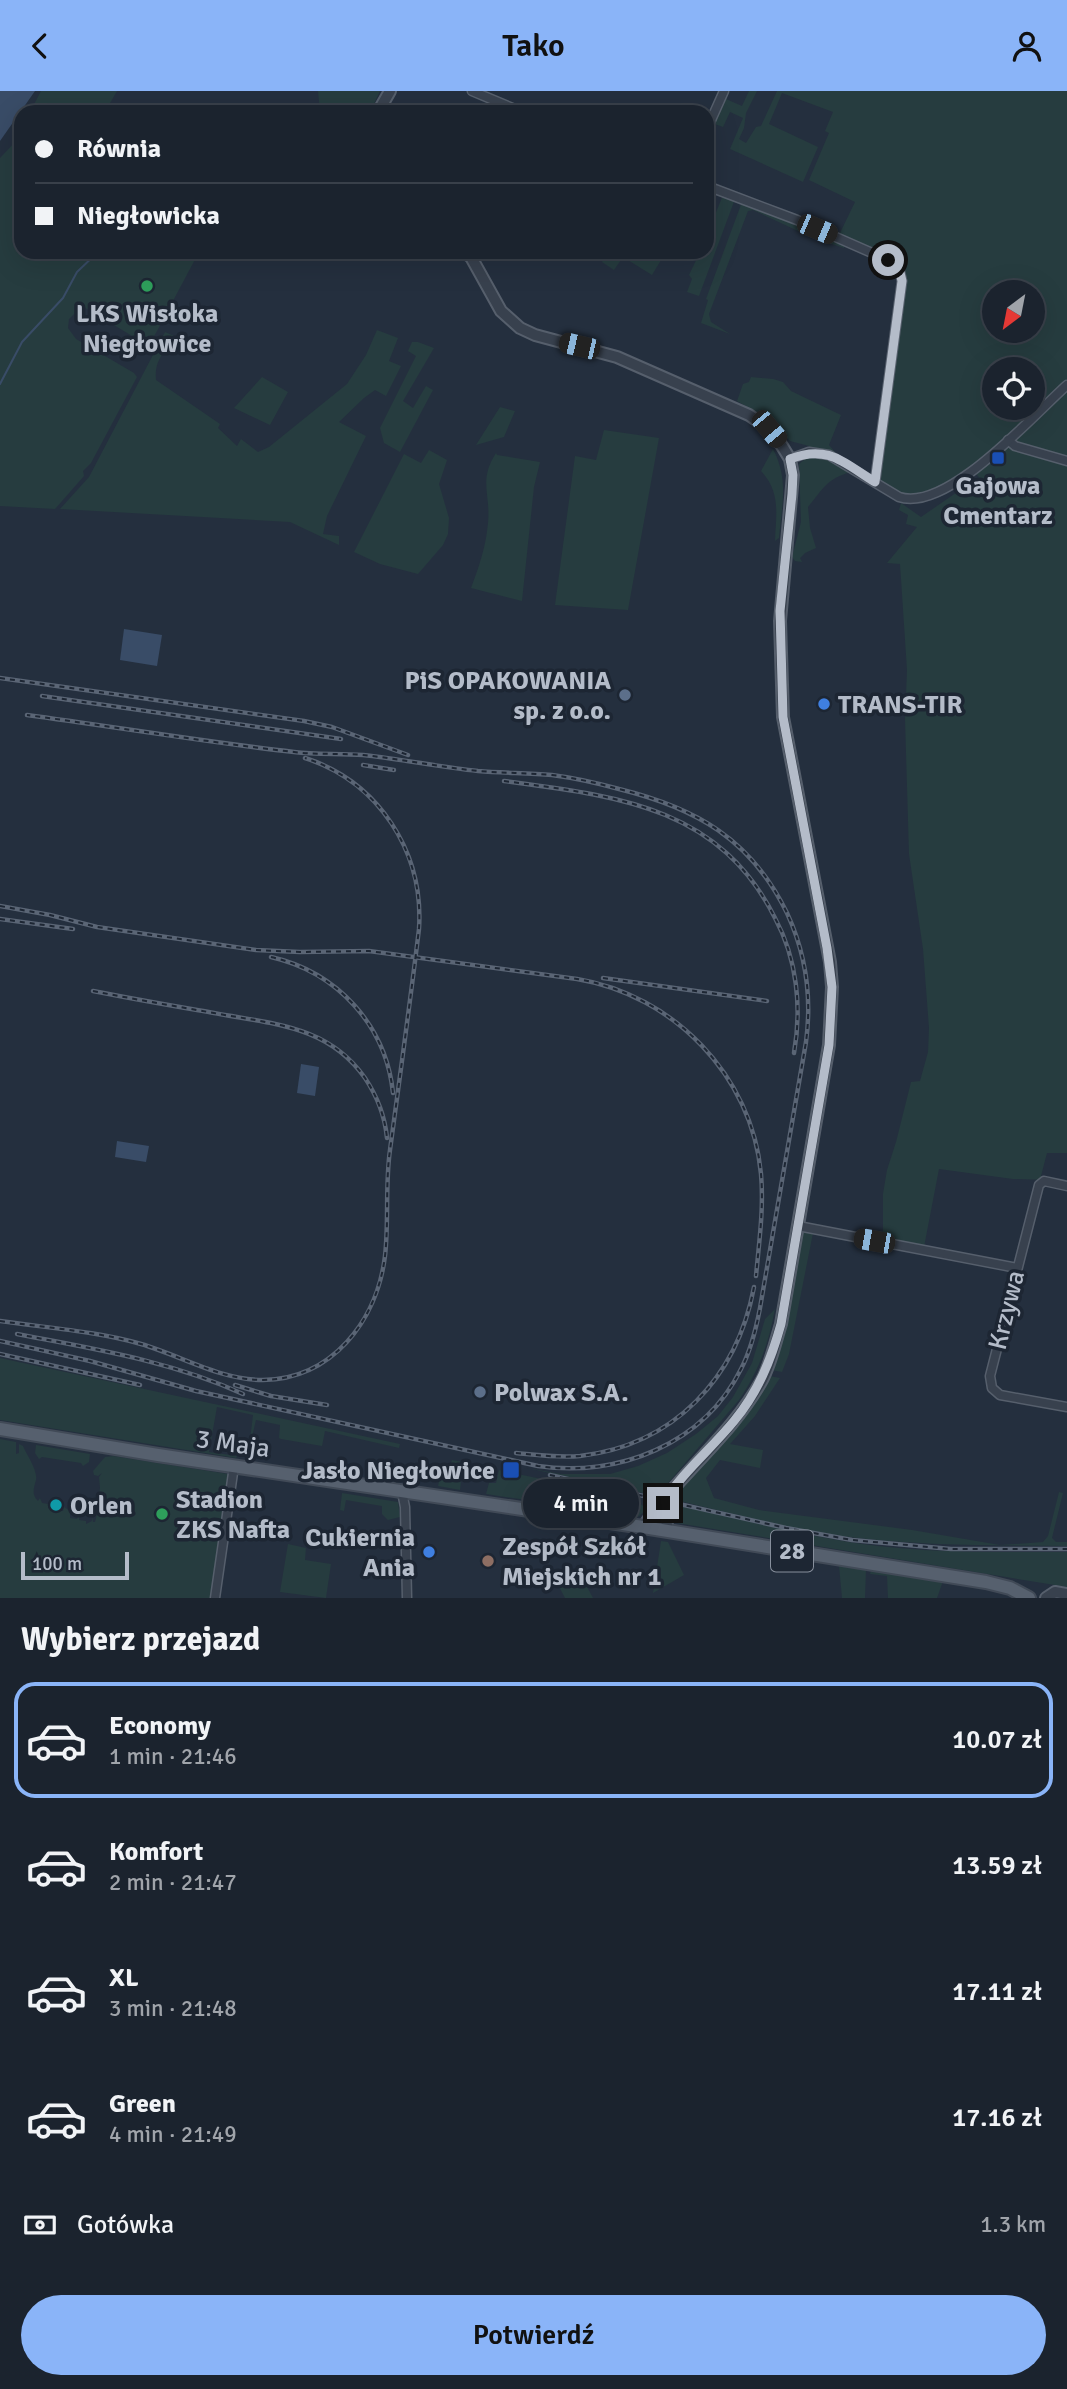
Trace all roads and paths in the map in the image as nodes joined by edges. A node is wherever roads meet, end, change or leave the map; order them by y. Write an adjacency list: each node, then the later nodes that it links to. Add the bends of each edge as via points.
1 (472, 91): 3 (street)
2 (724, 91): 4 (street)
3 (505, 105)
4 (714, 113)
5 (714, 190): 11 (street, via 797,220 899,268 902,281)
6 (472, 259): 9 (street, via 504,315 524,331 617,356 740,410 769,429)
7 (1067, 385): 8 (street)
8 (1008, 440): 10 (street, via 1014,446); 11 (street, via 959,481 928,497 902,498)
9 (790, 459): 11 (street, via 809,452 825,454); 13 (street, via 792,494 780,621 783,717 832,987 829,1045)
10 (1067, 461)
11 (875, 482)
12 (1067, 1185): 14 (street, Krzywa, via 1040,1183)
13 (798, 1226): 14 (street); 19 (street, via 781,1324 762,1380 735,1420)
14 (1017, 1268): 15 (street, Krzywa, via 990,1370 991,1385 1008,1398)
15 (1067, 1407)
16 (0, 1429): 17 (main road, 3 Maja / 28)
17 (234, 1466): 18 (main road, 3 Maja / 28); 23 (street)
18 (402, 1492): 20 (main road, 3 Maja / 28); 24 (street)
19 (663, 1503): 20 (street); 21 (street)
20 (643, 1527): 21 (main road, 3 Maja / 28)
21 (668, 1531): 25 (main road, 3 Maja / 28, via 995,1584)
22 (1067, 1595): 26 (street, via 1055,1592); 27 (street)
23 (215, 1598)
24 (407, 1598)
25 (1028, 1598)
26 (1046, 1598)
27 (1062, 1598)

